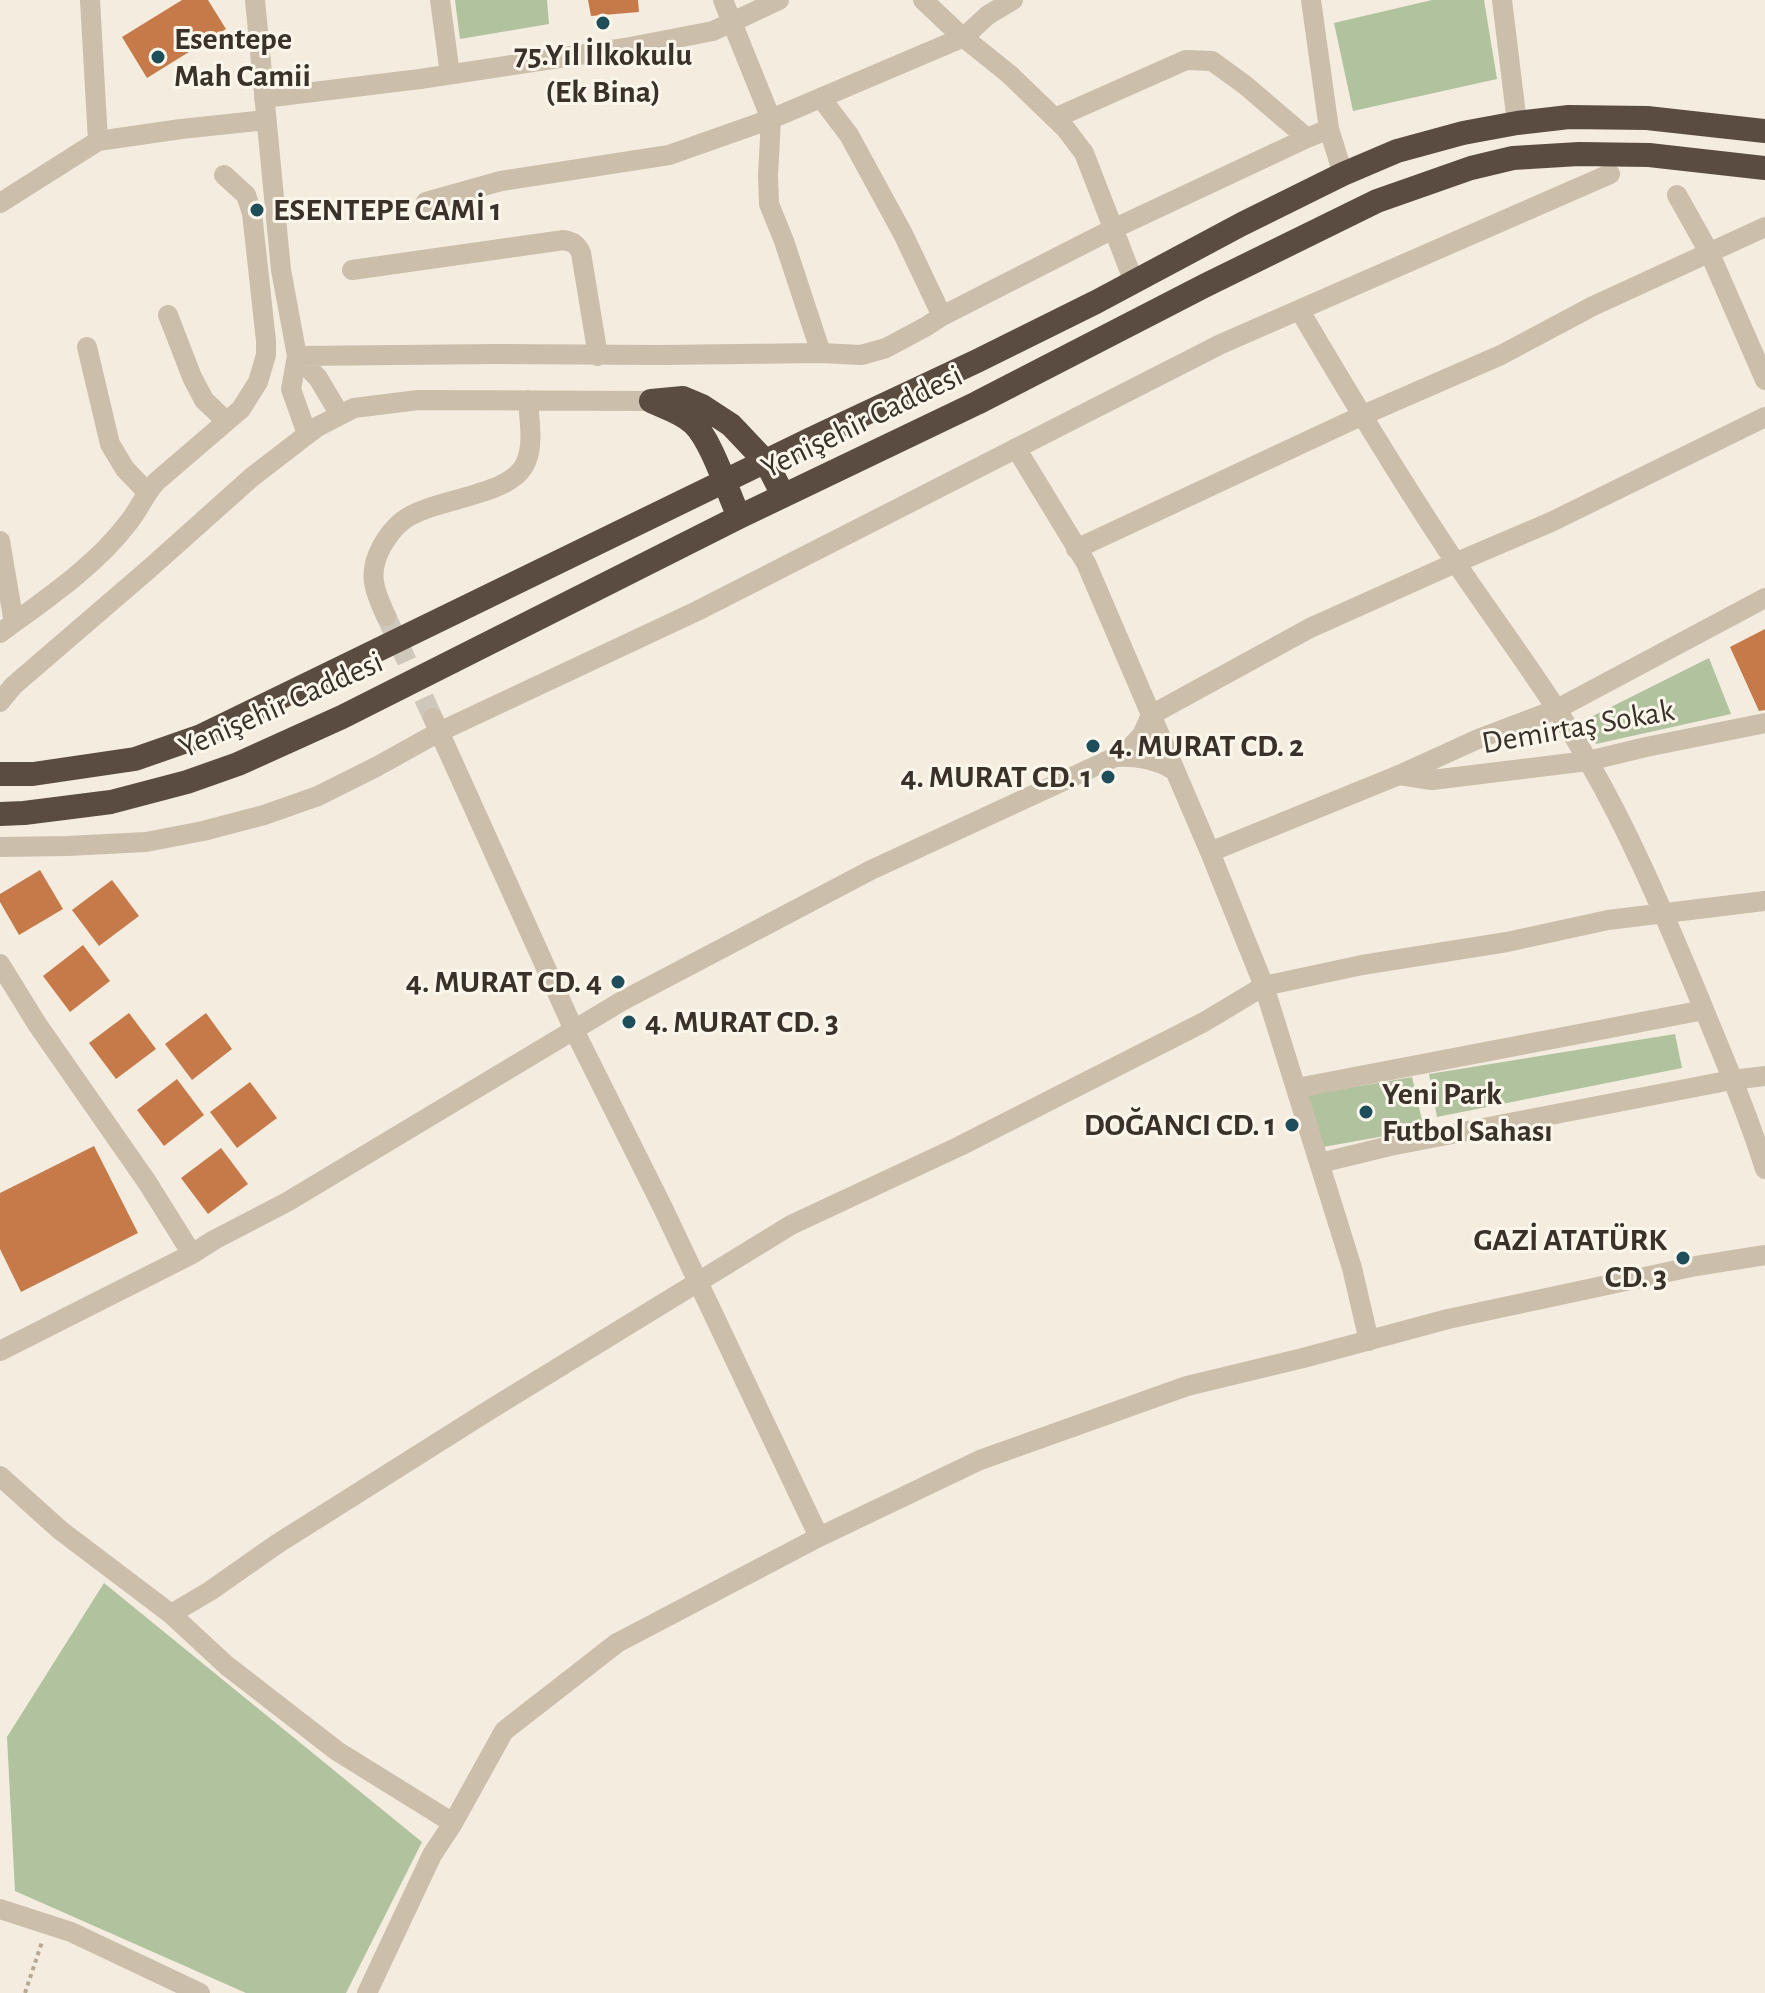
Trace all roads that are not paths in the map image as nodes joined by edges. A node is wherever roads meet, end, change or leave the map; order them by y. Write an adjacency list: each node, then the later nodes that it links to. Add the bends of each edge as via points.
1 (90, 0): 22 (street)
2 (255, 0): 13 (street)
3 (440, 0): 12 (street)
4 (723, 0): 10 (street)
5 (779, 0): 10 (street)
6 (923, 0): 11 (street)
7 (1013, 0): 11 (street)
8 (1311, 0): 19 (street)
9 (1502, 0): 18 (street)
10 (733, 22): 12 (street, via 713,31 625,48); 16 (street)
11 (964, 37): 14 (street); 15 (street)
12 (450, 74): 13 (street)
13 (264, 98): 17 (street)
14 (821, 98): 16 (street); 37 (street, via 849,135)
15 (1055, 118): 21 (street, via 1186,60 1212,61); 31 (street, via 1084,153)
16 (771, 119): 28 (street, via 669,155 501,181); 39 (street, via 769,204)
17 (266, 120): 22 (street); 40 (street, via 281,270)
18 (1517, 123): 20 (highway, Yenişehir Caddesi, via 1647,118); 24 (highway, Yenişehir Caddesi, via 1397,151)
19 (1329, 129): 21 (street); 24 (street)
20 (1765, 131)
21 (1307, 138): 31 (street)
22 (98, 141): 29 (street)
23 (1765, 168): 54 (highway, Yenişehir Caddesi, via 1649,155 1579,154 1513,158 1471,168 1377,201)
24 (1343, 174): 34 (highway, Yenişehir Caddesi)
25 (1610, 174): 35 (street)
26 (224, 175): 48 (street, via 246,195 252,213 266,341 258,382)
27 (1677, 195): 32 (street)
28 (426, 202)
29 (0, 203)
30 (1765, 227): 32 (street)
31 (1113, 229): 34 (street); 37 (street)
32 (1710, 254): 42 (street); 46 (street)
33 (352, 270): 41 (street, via 571,241 581,253)
34 (1134, 282): 51 (highway, Yenişehir Caddesi)
35 (1300, 311): 46 (street); 50 (street, via 1221,344)
36 (168, 315): 48 (street, via 204,400)
37 (942, 316): 39 (street, via 886,348 861,355)
38 (87, 347): 53 (street, via 110,444)
39 (821, 353): 41 (street)
40 (297, 356): 41 (street); 45 (street, via 318,378); 49 (street, via 291,389)
41 (598, 356)
42 (1765, 380)
43 (528, 400): 44 (street); 45 (street, via 418,400 354,408); 60 (street, via 530,446 526,464 514,477 420,510 389,534 373,573)
44 (651, 401): 51 (highway, via 683,398 702,406 731,425); 52 (highway, via 695,425)
45 (340, 415): 49 (street)
46 (1361, 416): 57 (street); 58 (street)
47 (1765, 417): 58 (street)
48 (226, 421): 53 (street)
49 (307, 434): 62 (street)
50 (1016, 448): 57 (street); 66 (street, via 697,611)
51 (766, 462): 52 (highway, Yenişehir Caddesi); 54 (highway)
52 (723, 482): 55 (highway); 70 (highway, Yenişehir Caddesi, via 201,736 135,759)
53 (147, 492): 61 (street, via 106,548)
54 (783, 495): 55 (highway, Yenişehir Caddesi)
55 (739, 517): 72 (highway, Yenişehir Caddesi, via 238,764 111,802)
56 (0, 541): 61 (street)
57 (1076, 549): 64 (street)
58 (1455, 563): 63 (street); 64 (street, via 1310,628)
59 (1765, 598): 63 (street)
60 (386, 616)
61 (7, 628)
62 (0, 702)
63 (1557, 709): 68 (street); 71 (street)
64 (1151, 715): 67 (street, via 1142,735); 69 (street)
65 (1765, 723): 68 (street, Demirtaş Sokak)
66 (436, 725): 73 (street, via 376,767 264,815 146,842); 80 (street)
67 (1115, 757): 69 (street, via 1147,758); 80 (street, via 871,870)
68 (1588, 761): 71 (street, Demirtaş Sokak, via 1432,780); 76 (street)
69 (1174, 770): 74 (street)
70 (0, 774)
71 (1399, 775): 74 (street)
72 (0, 814)
73 (0, 847)
74 (1210, 852): 78 (street)
75 (1765, 901): 76 (street)
76 (1664, 914): 78 (street, via 1608,920); 79 (street)
77 (0, 964): 86 (street)
78 (1264, 986): 83 (street); 88 (street, via 974,1140 791,1225)
79 (1704, 1010): 82 (street); 83 (street)
80 (574, 1030): 86 (street); 88 (street)
81 (1765, 1076): 82 (street)
82 (1732, 1080): 84 (street); 85 (street)
83 (1297, 1088): 84 (street)
84 (1320, 1163): 89 (street)
85 (1765, 1169)
86 (192, 1254): 90 (street)
87 (1765, 1255): 89 (street, via 1448,1319)
88 (698, 1281): 92 (street); 93 (street)
89 (1369, 1341): 92 (street, via 1172,1391 980,1460)
90 (0, 1351)
91 (0, 1476): 93 (street, via 60,1530)
92 (819, 1537): 94 (street, via 617,1643 504,1731)
93 (171, 1614): 94 (street, via 226,1665 337,1751)
94 (453, 1823): 97 (street, via 432,1855)
95 (0, 1909): 96 (street, via 105,1947)
96 (200, 1993)
97 (367, 1993)

